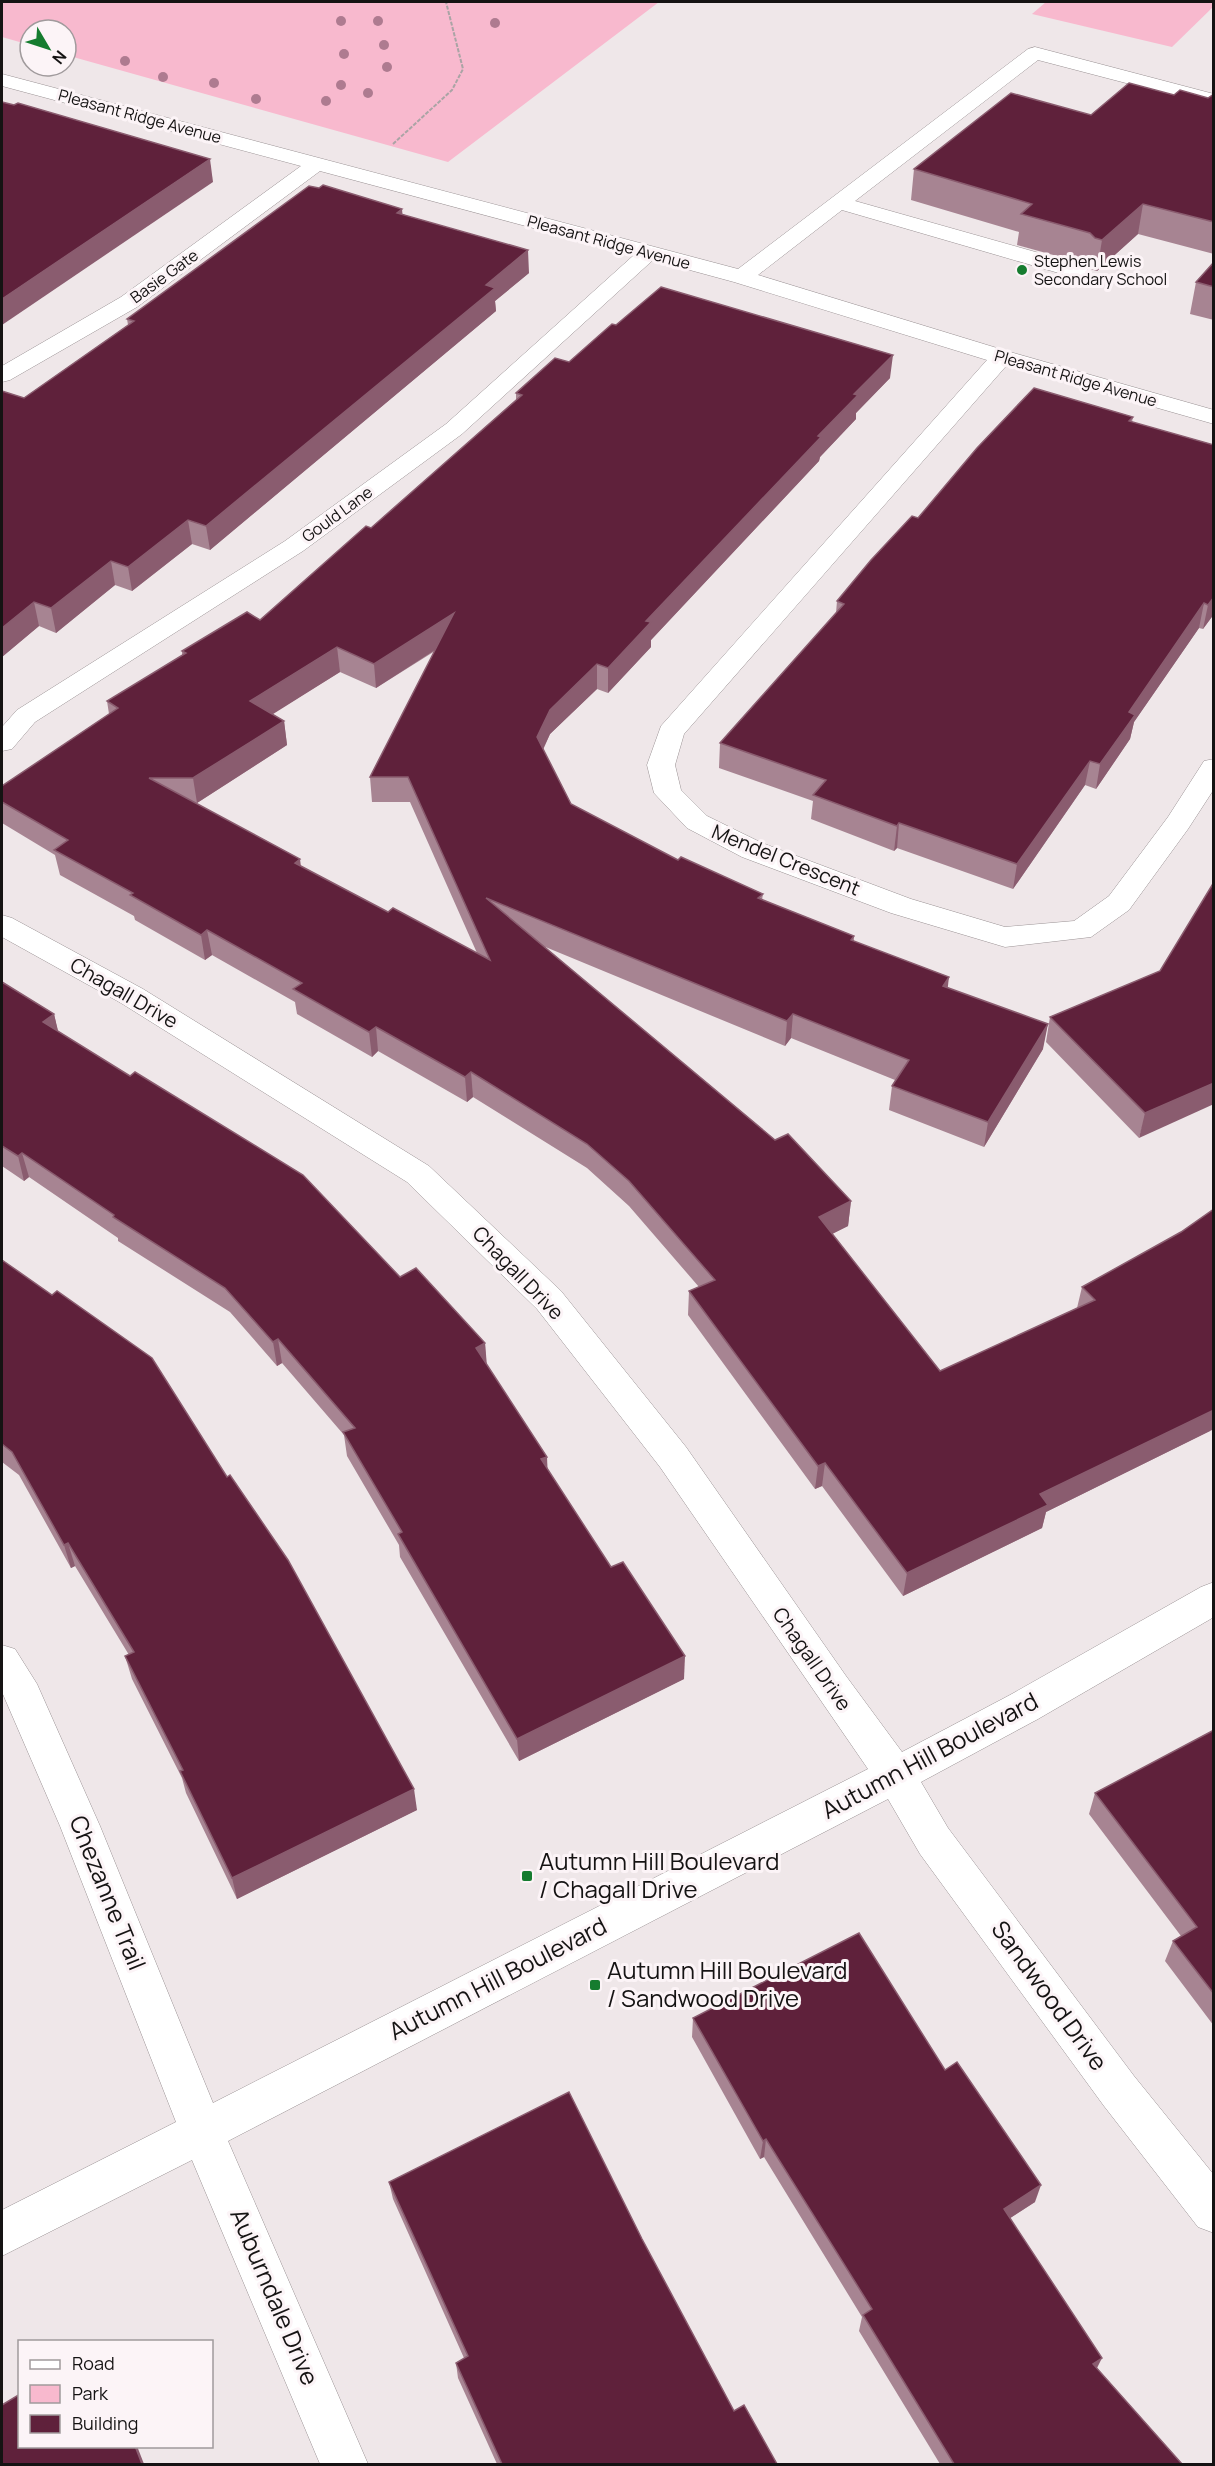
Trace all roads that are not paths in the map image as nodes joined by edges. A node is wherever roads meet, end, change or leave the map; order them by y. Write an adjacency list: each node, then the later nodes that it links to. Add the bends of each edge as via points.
1 (7, 86): 3 (street, Pleasant Ridge Avenue)
2 (1214, 99): 4 (street, via 1035,53)
3 (318, 163): 5 (street, Pleasant Ridge Avenue); 9 (street, Basie Gate, via 129,302)
4 (839, 203): 6 (street); 7 (street)
5 (648, 253): 7 (street, Pleasant Ridge Avenue); 11 (street, Gould Lane, via 454,429 294,546 26,716)
6 (1077, 271)
7 (742, 277): 8 (street, Pleasant Ridge Avenue)
8 (1002, 357): 10 (street, Pleasant Ridge Avenue); 12 (street, Mendel Crescent, via 670,732 661,765 668,793 697,822 752,850 901,906 1005,937 1081,930 1119,903)
9 (2, 375)
10 (1214, 417)
11 (2, 743)
12 (1214, 766)
13 (2, 925): 16 (street, Chagall Drive, via 132,996 418,1174 549,1300 673,1457)
14 (1214, 1598): 16 (street, Autumn Hill Boulevard, via 1024,1707)
15 (2, 1661): 17 (street, Chezanne Trail, via 18,1684 80,1826)
16 (894, 1773): 17 (street, Autumn Hill Boulevard, via 791,1830); 18 (street, Sandwood Drive, via 934,1841 1119,2091)
17 (202, 2131): 19 (street, Autumn Hill Boulevard); 20 (street, Auburndale Drive)
18 (1214, 2211)
19 (2, 2234)
20 (344, 2464)

